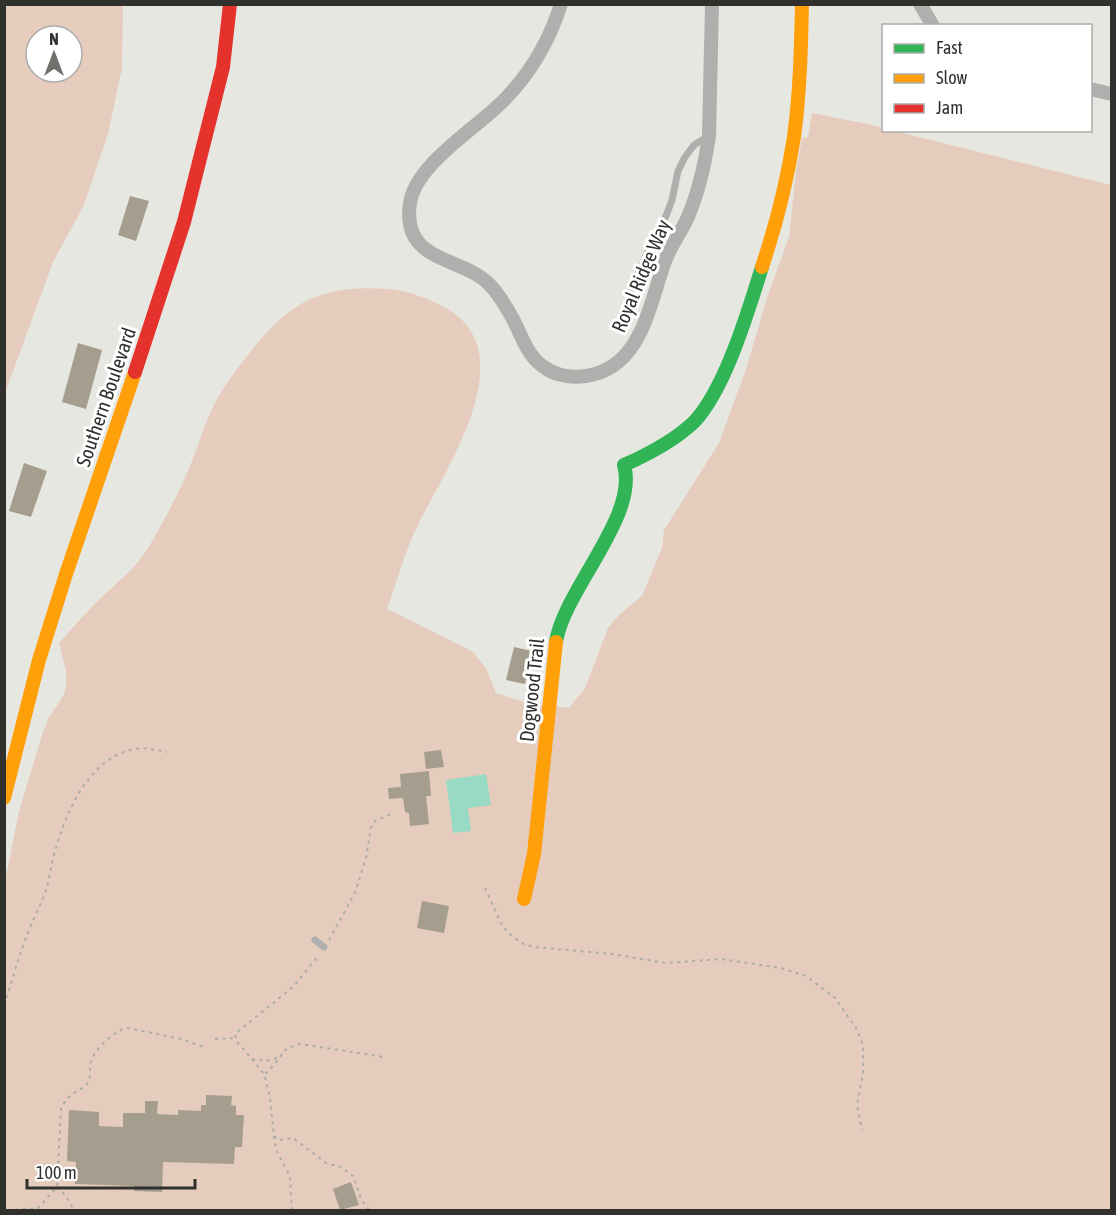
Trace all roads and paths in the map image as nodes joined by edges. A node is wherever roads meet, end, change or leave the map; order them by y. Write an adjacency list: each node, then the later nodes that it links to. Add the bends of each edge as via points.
1 (230, 4): 12 (street, Southern Boulevard, via 223,67 184,222 39,660)
2 (561, 4): 9 (street, Royal Ridge Way, via 547,40 518,85 421,175 410,203 412,227 422,246 487,282 514,321 530,354 546,369 567,376 593,375 614,365 634,344 651,310 664,263 690,211)
3 (712, 4): 9 (street, Royal Ridge Way)
4 (802, 4): 15 (street, Dogwood Trail, via 797,111 784,189 771,244 726,368 711,398 691,424 660,448 624,465 627,475 621,507 558,629 534,854)
5 (920, 4): 6 (street)
6 (932, 24)
7 (1092, 89): 8 (street)
8 (1112, 94)
9 (709, 136): 10 (lane, via 694,145 685,157 666,216)
10 (630, 292)
11 (167, 752): 18 (path, via 135,749 116,756 89,780 71,807 46,891)
12 (4, 798)
13 (391, 813): 17 (path, via 371,827 355,893)
14 (485, 888): 26 (path, via 510,935 534,947 666,963 702,959 744,962 781,968 814,981 836,998 863,1044 857,1105)
15 (524, 899)
16 (315, 940): 17 (lane)
17 (324, 947): 19 (path, via 294,986)
18 (4, 1005)
19 (234, 1038): 20 (path); 24 (path)
20 (215, 1039)
21 (204, 1047): 28 (path, via 128,1028 114,1034 91,1061 89,1080 66,1098 61,1109)
22 (384, 1057): 23 (path, via 300,1044 287,1048)
23 (277, 1058): 24 (path); 25 (path)
24 (252, 1059): 25 (path)
25 (264, 1074): 27 (path)
26 (862, 1130)
27 (274, 1137): 31 (path, via 290,1176); 32 (path, via 293,1138 326,1163 348,1171)
28 (57, 1187): 29 (path, via 38,1208); 30 (path)
29 (15, 1210)
30 (74, 1210)
31 (292, 1210)
32 (367, 1210)

